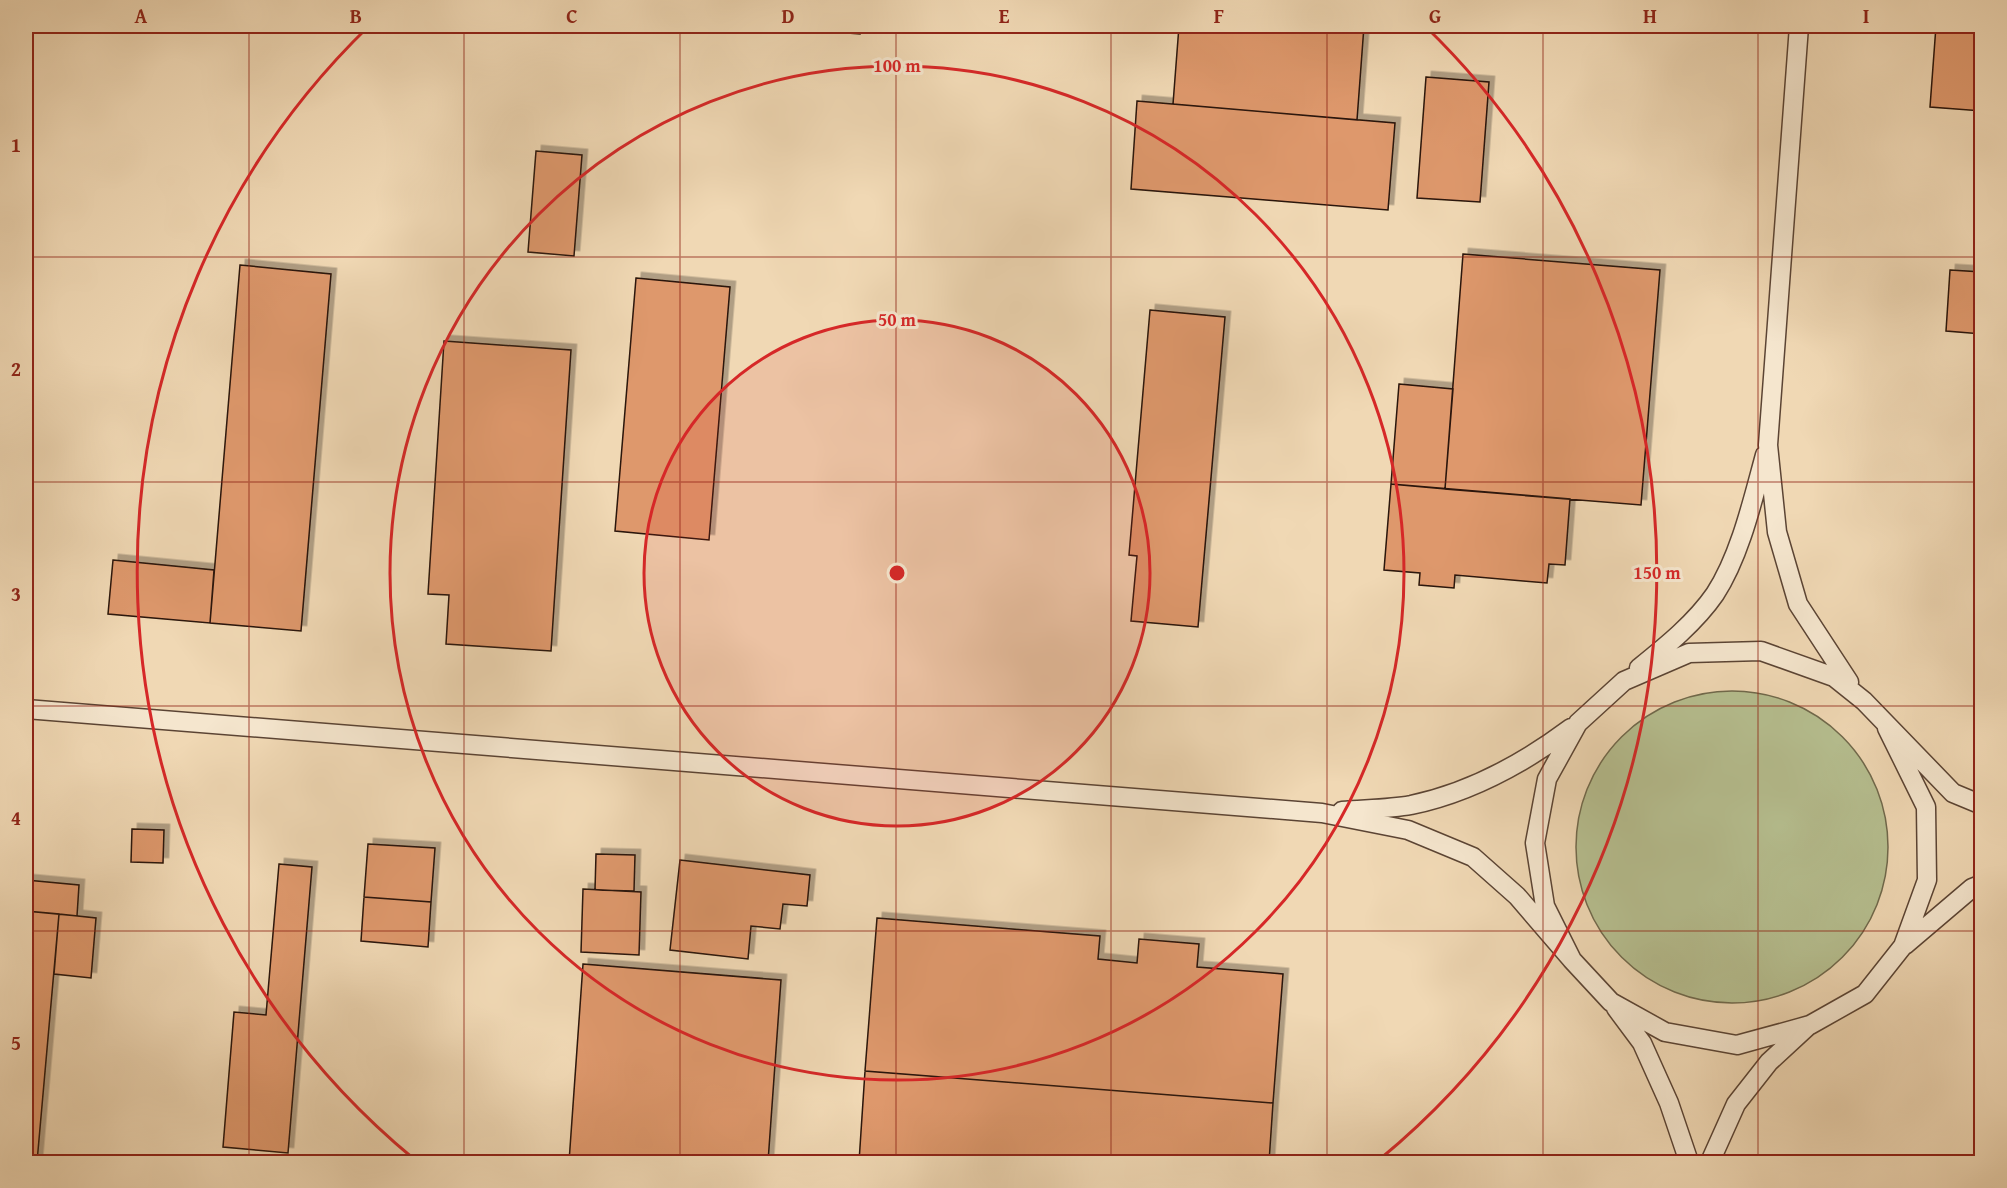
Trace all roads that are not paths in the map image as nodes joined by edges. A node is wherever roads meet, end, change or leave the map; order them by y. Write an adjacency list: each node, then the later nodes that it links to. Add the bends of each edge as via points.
1 (1799, 26): 2 (lane)
2 (1768, 445): 3 (lane, via 1746,527 1715,594 1673,641); 4 (lane, via 1777,532 1798,604 1835,664)
3 (1624, 681): 4 (lane, via 1689,653 1761,651 1834,677); 6 (lane)
4 (1864, 701): 7 (lane)
5 (26, 709): 9 (lane)
6 (1578, 723): 9 (lane, via 1534,755 1473,785 1411,805); 12 (lane, via 1547,778 1535,843 1545,906)
7 (1887, 728): 8 (lane, via 1953,793); 11 (lane, via 1926,807 1927,880)
8 (1982, 805)
9 (1322, 813): 12 (lane, via 1408,830 1473,857 1517,896)
10 (1982, 884): 11 (lane, via 1972,888)
11 (1904, 946): 14 (lane, via 1865,994)
12 (1572, 960): 13 (lane)
13 (1611, 1002): 14 (lane, via 1665,1032 1737,1045); 15 (lane, via 1642,1043 1669,1103)
14 (1810, 1024): 16 (lane, via 1769,1062 1736,1104)
15 (1689, 1162)
16 (1710, 1162)

